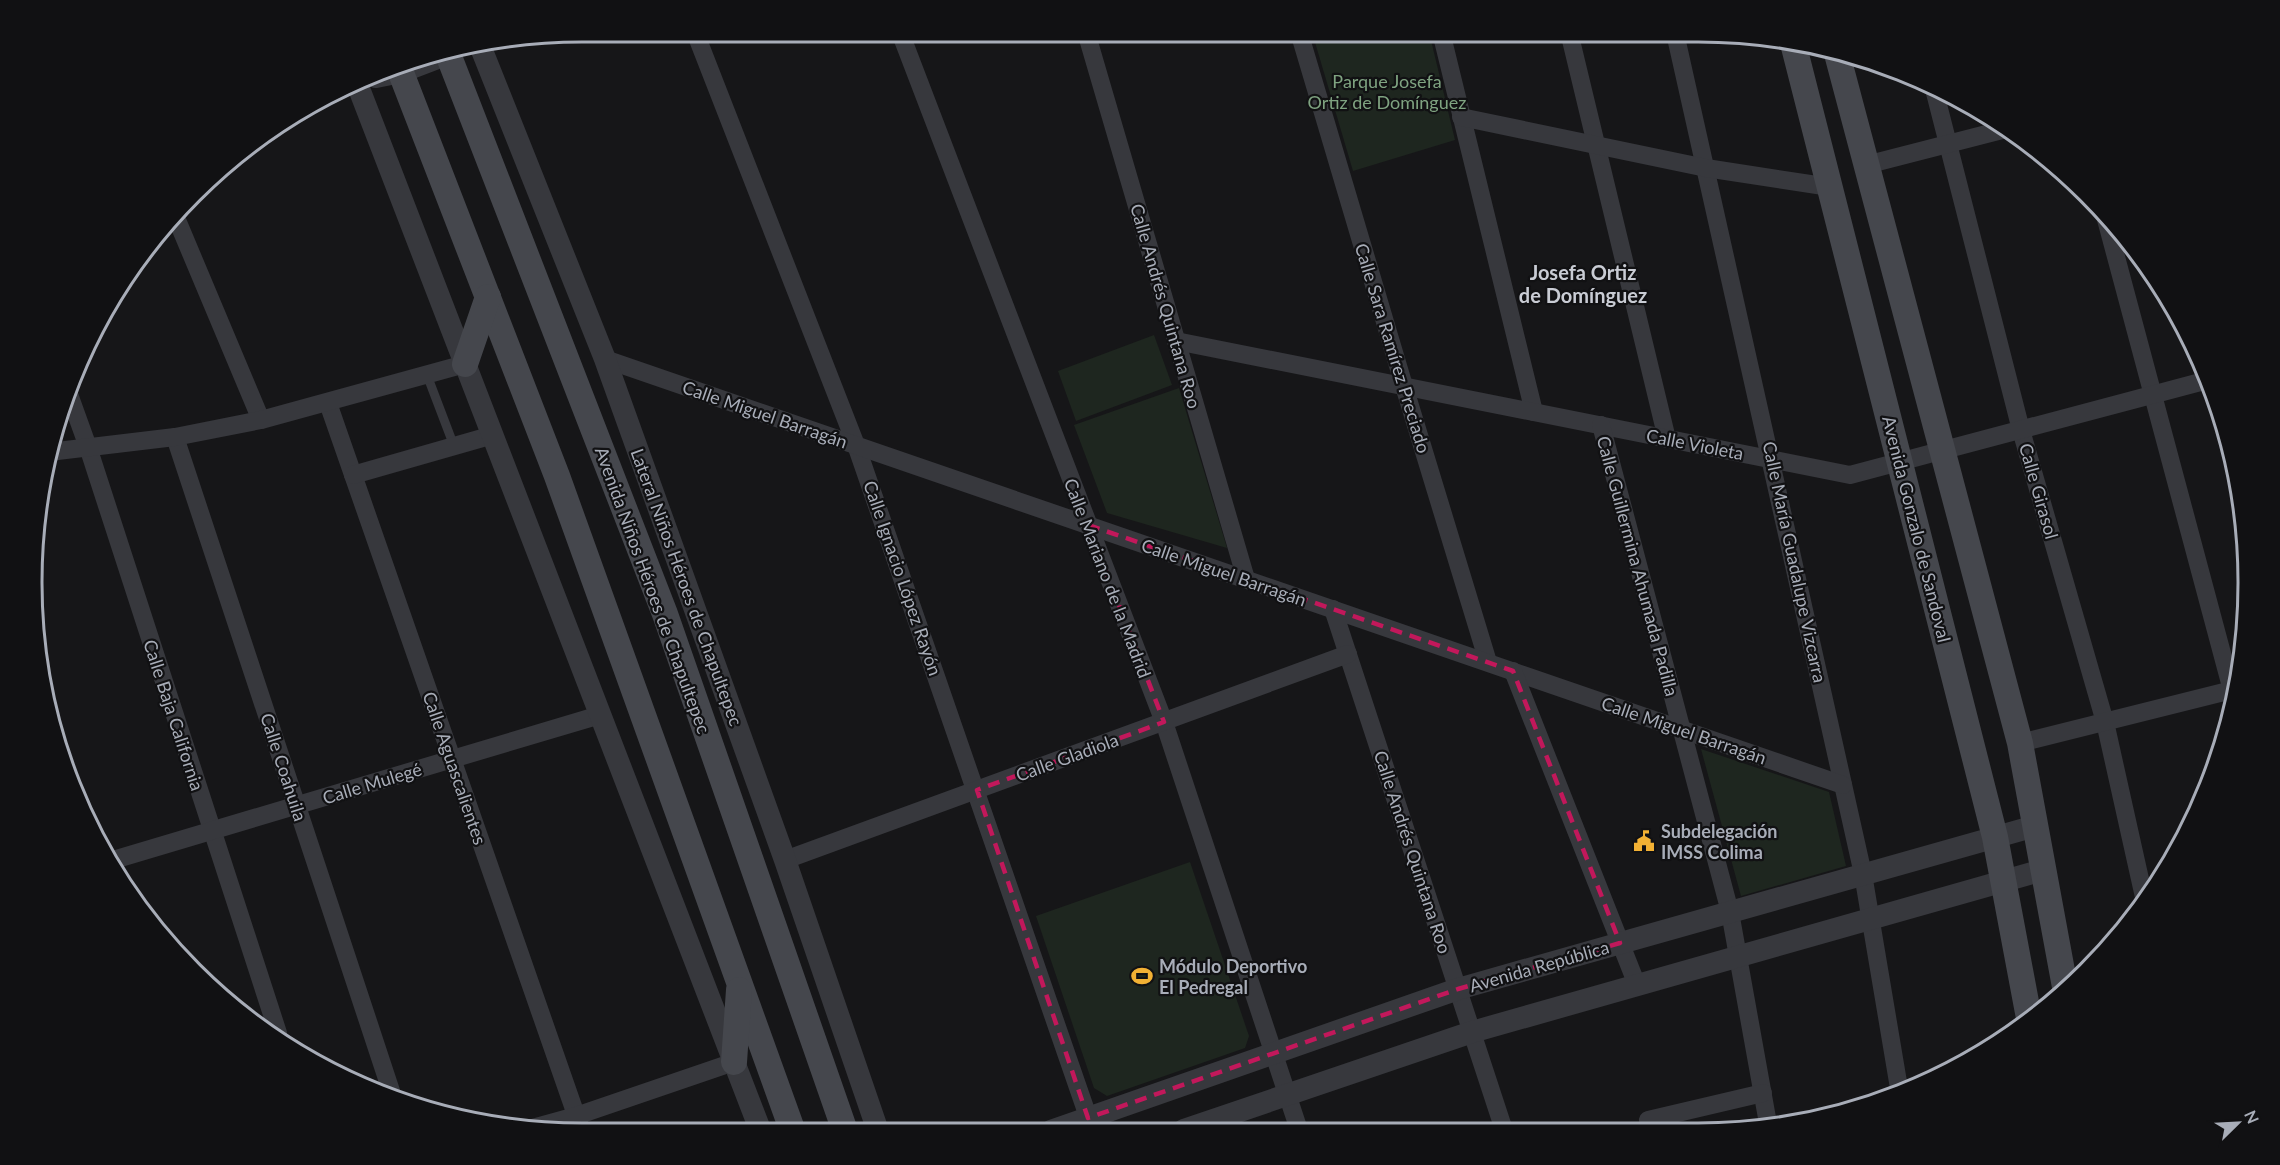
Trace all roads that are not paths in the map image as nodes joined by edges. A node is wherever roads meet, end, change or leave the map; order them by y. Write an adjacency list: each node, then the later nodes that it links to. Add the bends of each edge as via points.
1 (699, 42): 41 (street, Calle Ignacio López Rayón)
2 (904, 42): 49 (street, Calle Mariano de la Madrid)
3 (1089, 42): 25 (street, Calle Andrés Quintana Roo)
4 (1302, 42): 30 (street, Calle Sara Ramírez Preciado)
5 (1443, 42): 15 (street)
6 (1571, 42): 17 (street)
7 (1677, 42): 20 (street, Calle María Guadalupe Vizcarra)
8 (482, 51): 26 (street, Lateral Niños Héroes de Chapultepec)
9 (1795, 51): 21 (main road, Avenida Gonzalo de Sandoval)
10 (451, 58): 98 (main road, Avenida Niños Héroes de Chapultepec, via 665,614)
11 (1839, 61): 19 (main road)
12 (401, 74): 24 (main road)
13 (360, 90): 27 (street)
14 (1937, 98): 18 (street, Calle Girasol)
15 (1461, 117): 17 (street); 34 (street)
16 (1996, 132): 18 (street)
17 (1595, 144): 20 (street); 40 (street)
18 (1948, 145): 19 (street); 37 (street, Calle Girasol)
19 (1866, 165): 44 (main road)
20 (1706, 168): 21 (street); 46 (street, Calle María Guadalupe Vizcarra)
21 (1830, 187): 47 (main road, Avenida Gonzalo de Sandoval)
22 (178, 223): 35 (street)
23 (2109, 233): 31 (street)
24 (488, 297): 27 (main road); 80 (main road, via 557,476)
25 (1176, 341): 30 (street, Calle Violeta); 50 (street, Calle Andrés Quintana Roo)
26 (605, 359): 41 (street, Calle Miguel Barragán); 70 (street, Lateral Niños Héroes de Chapultepec)
27 (465, 364): 28 (street); 38 (street)
28 (428, 375): 32 (street); 42 (lane)
29 (2199, 382): 31 (street, Calle Violeta)
30 (1404, 386): 34 (street, Calle Violeta); 53 (street, Calle Sara Ramírez Preciado)
31 (2152, 395): 37 (street, Calle Violeta); 55 (street)
32 (328, 403): 35 (street); 48 (street, Calle Aguascalientes)
33 (73, 404): 43 (street, Calle Baja California)
34 (1534, 412): 36 (street, Calle Violeta)
35 (261, 420): 39 (street)
36 (1600, 425): 40 (street, Calle Violeta); 60 (street, Calle Guillermina Ahumada Padilla)
37 (2021, 430): 44 (street, Calle Violeta); 59 (street, Calle Girasol)
38 (493, 435): 42 (street); 57 (street)
39 (175, 437): 43 (street); 65 (street, Calle Coahuila)
40 (1667, 439): 46 (street, Calle Violeta)
41 (856, 445): 49 (street, Calle Miguel Barragán); 64 (street, Calle Ignacio López Rayón)
42 (454, 446): 48 (street)
43 (88, 447): 45 (street); 67 (street, Calle Baja California)
44 (1942, 450): 47 (street, Calle Violeta); 61 (main road)
45 (58, 451)
46 (1772, 459): 47 (street, Calle Violeta, via 1850,475); 63 (street, Calle María Guadalupe Vizcarra)
47 (1900, 462): 68 (main road, Avenida Gonzalo de Sandoval)
48 (353, 475): 62 (street, Calle Aguascalientes)
49 (1088, 525): 50 (street, Calle Miguel Barragán); 58 (street, Calle Mariano de la Madrid)
50 (1246, 579): 51 (street, Calle Miguel Barragán)
51 (1334, 609): 52 (street, Calle Andrés Quintana Roo); 53 (street, Calle Miguel Barragán)
52 (1348, 654): 58 (street, Calle Gladiola); 82 (street, Calle Andrés Quintana Roo)
53 (1488, 662): 54 (street, Calle Miguel Barragán)
54 (1513, 671): 60 (street, Calle Miguel Barragán); 77 (street)
55 (2230, 676)
56 (2227, 694): 59 (street)
57 (600, 716): 62 (street, Calle Mulegé); 87 (street)
58 (1164, 722): 64 (street, Calle Gladiola); 86 (street, Calle Mariano de la Madrid)
59 (2105, 722): 61 (street); 74 (street, Calle Girasol)
60 (1680, 728): 63 (street, Calle Miguel Barragán); 75 (street, Calle Guillermina Ahumada Padilla)
61 (2020, 743): 66 (main road)
62 (452, 759): 65 (street, Calle Mulegé); 94 (street, Calle Aguascalientes)
63 (1844, 784): 72 (street, Calle María Guadalupe Vizcarra)
64 (976, 790): 70 (street, Calle Gladiola); 100 (street, Calle Ignacio López Rayón)
65 (297, 806): 67 (street, Calle Mulegé); 89 (street, Calle Coahuila)
66 (2035, 825): 68 (street, Avenida República); 71 (main road)
67 (212, 831): 69 (street, Calle Mulegé); 84 (street, Calle Baja California)
68 (1995, 837): 72 (street, Avenida República); 73 (main road, Avenida Gonzalo de Sandoval)
69 (118, 859)
70 (785, 860): 99 (street, Lateral Niños Héroes de Chapultepec)
71 (2043, 870): 73 (street); 79 (main road)
72 (1863, 874): 75 (street, Avenida República); 76 (street, Calle María Guadalupe Vizcarra)
73 (2004, 881): 76 (street); 83 (main road, Avenida Gonzalo de Sandoval)
74 (2143, 888)
75 (1730, 912): 77 (street, Avenida República); 78 (street, Calle Guillermina Ahumada Padilla)
76 (1871, 919): 78 (street); 88 (street, Calle María Guadalupe Vizcarra)
77 (1620, 943): 81 (street); 82 (street, Avenida República)
78 (1739, 956): 81 (street); 90 (street, Calle Guillermina Ahumada Padilla)
79 (2064, 980)
80 (739, 981): 87 (main road); 97 (main road)
81 (1637, 985): 85 (street)
82 (1458, 988): 85 (street, Calle Andrés Quintana Roo); 86 (street, Avenida República)
83 (2028, 1010)
84 (276, 1028)
85 (1472, 1032): 91 (street); 104 (street, Calle Andrés Quintana Roo)
86 (1274, 1053): 91 (street, Calle Mariano de la Madrid); 101 (street, Avenida República)
87 (734, 1062): 95 (street); 96 (street)
88 (1898, 1084)
89 (390, 1087)
90 (1762, 1093): 92 (street, Calle Guillermina Ahumada Padilla); 93 (street)
91 (1287, 1095): 102 (street); 103 (street, Calle Mariano de la Madrid)
92 (1767, 1118)
93 (1648, 1120)
94 (579, 1123)
95 (582, 1123)
96 (758, 1123)
97 (790, 1123)
98 (842, 1123)
99 (875, 1123)
100 (1091, 1123)
101 (1094, 1123)
102 (1205, 1123)
103 (1297, 1123)
104 (1502, 1123)

